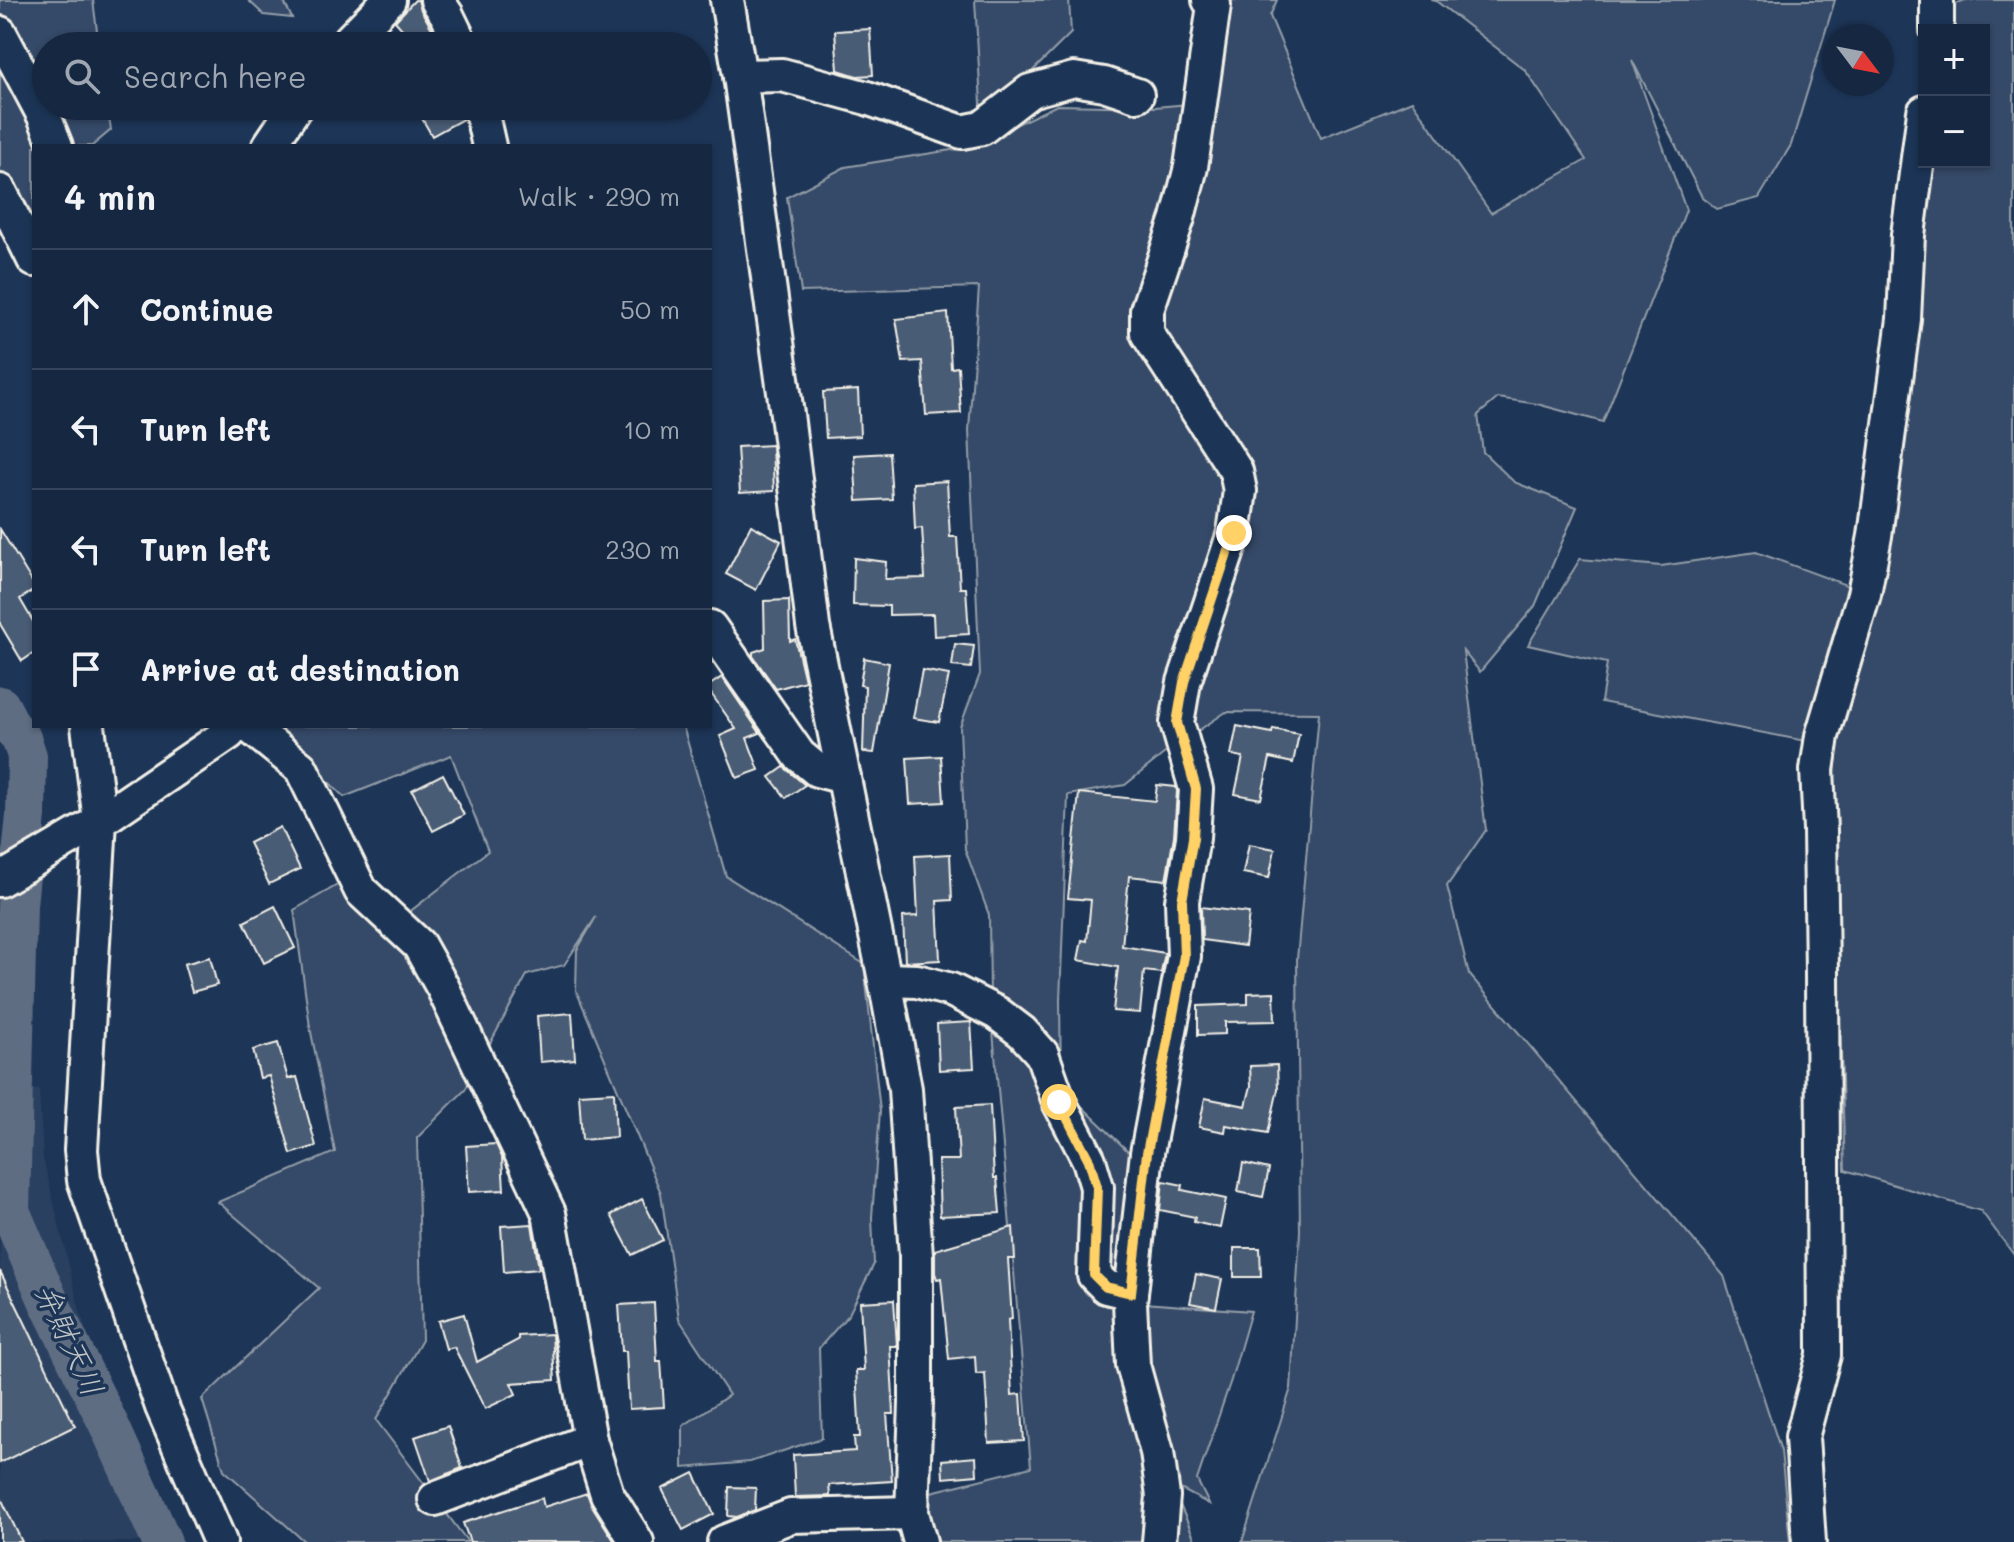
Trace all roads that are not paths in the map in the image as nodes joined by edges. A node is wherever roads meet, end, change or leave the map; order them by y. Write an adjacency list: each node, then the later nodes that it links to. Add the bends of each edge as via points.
1 (389, 0): 7 (street)
2 (437, 0): 8 (street)
3 (727, 0): 10 (street)
4 (1209, 0): 30 (street, via 1214,5 1191,167 1147,310 1147,333 1236,471 1240,491 1234,533 1184,682 1177,723 1196,789 1182,901 1184,956 1147,1153)
5 (1937, 0): 6 (street)
6 (1937, 24)
7 (358, 32)
8 (455, 32)
9 (0, 33): 11 (street)
10 (740, 76): 12 (street, via 782,75 962,132 982,128 1030,91 1074,79); 26 (street, via 813,626)
11 (32, 93)
12 (1137, 95)
13 (46, 120): 16 (street)
14 (287, 120): 17 (street)
15 (483, 120): 18 (street)
16 (55, 144)
17 (270, 144)
18 (489, 144)
19 (1918, 158): 39 (street, via 1904,319 1875,536 1817,770 1824,1355 1802,1437)
20 (0, 191): 21 (street)
21 (32, 256)
22 (712, 630): 26 (street, via 799,755 817,770)
23 (88, 728): 27 (street)
24 (233, 728): 27 (street)
25 (251, 728): 31 (street, via 301,768 361,891 419,945 443,988 549,1213)
26 (844, 777): 29 (street)
27 (100, 821): 28 (street); 35 (street, via 81,1150 84,1180 162,1407)
28 (4, 878)
29 (885, 980): 30 (street, via 951,990 997,1013 1042,1054 1097,1187 1094,1275 1106,1287); 33 (street, via 905,1089 916,1256)
30 (1131, 1293): 38 (street, via 1133,1365 1163,1496)
31 (590, 1440): 32 (street); 36 (street, via 607,1494)
32 (435, 1499)
33 (916, 1527): 34 (street, via 791,1516)
34 (754, 1536): 37 (street)
35 (220, 1542)
36 (637, 1542)
37 (724, 1542)
38 (1159, 1542)
39 (1809, 1542)

